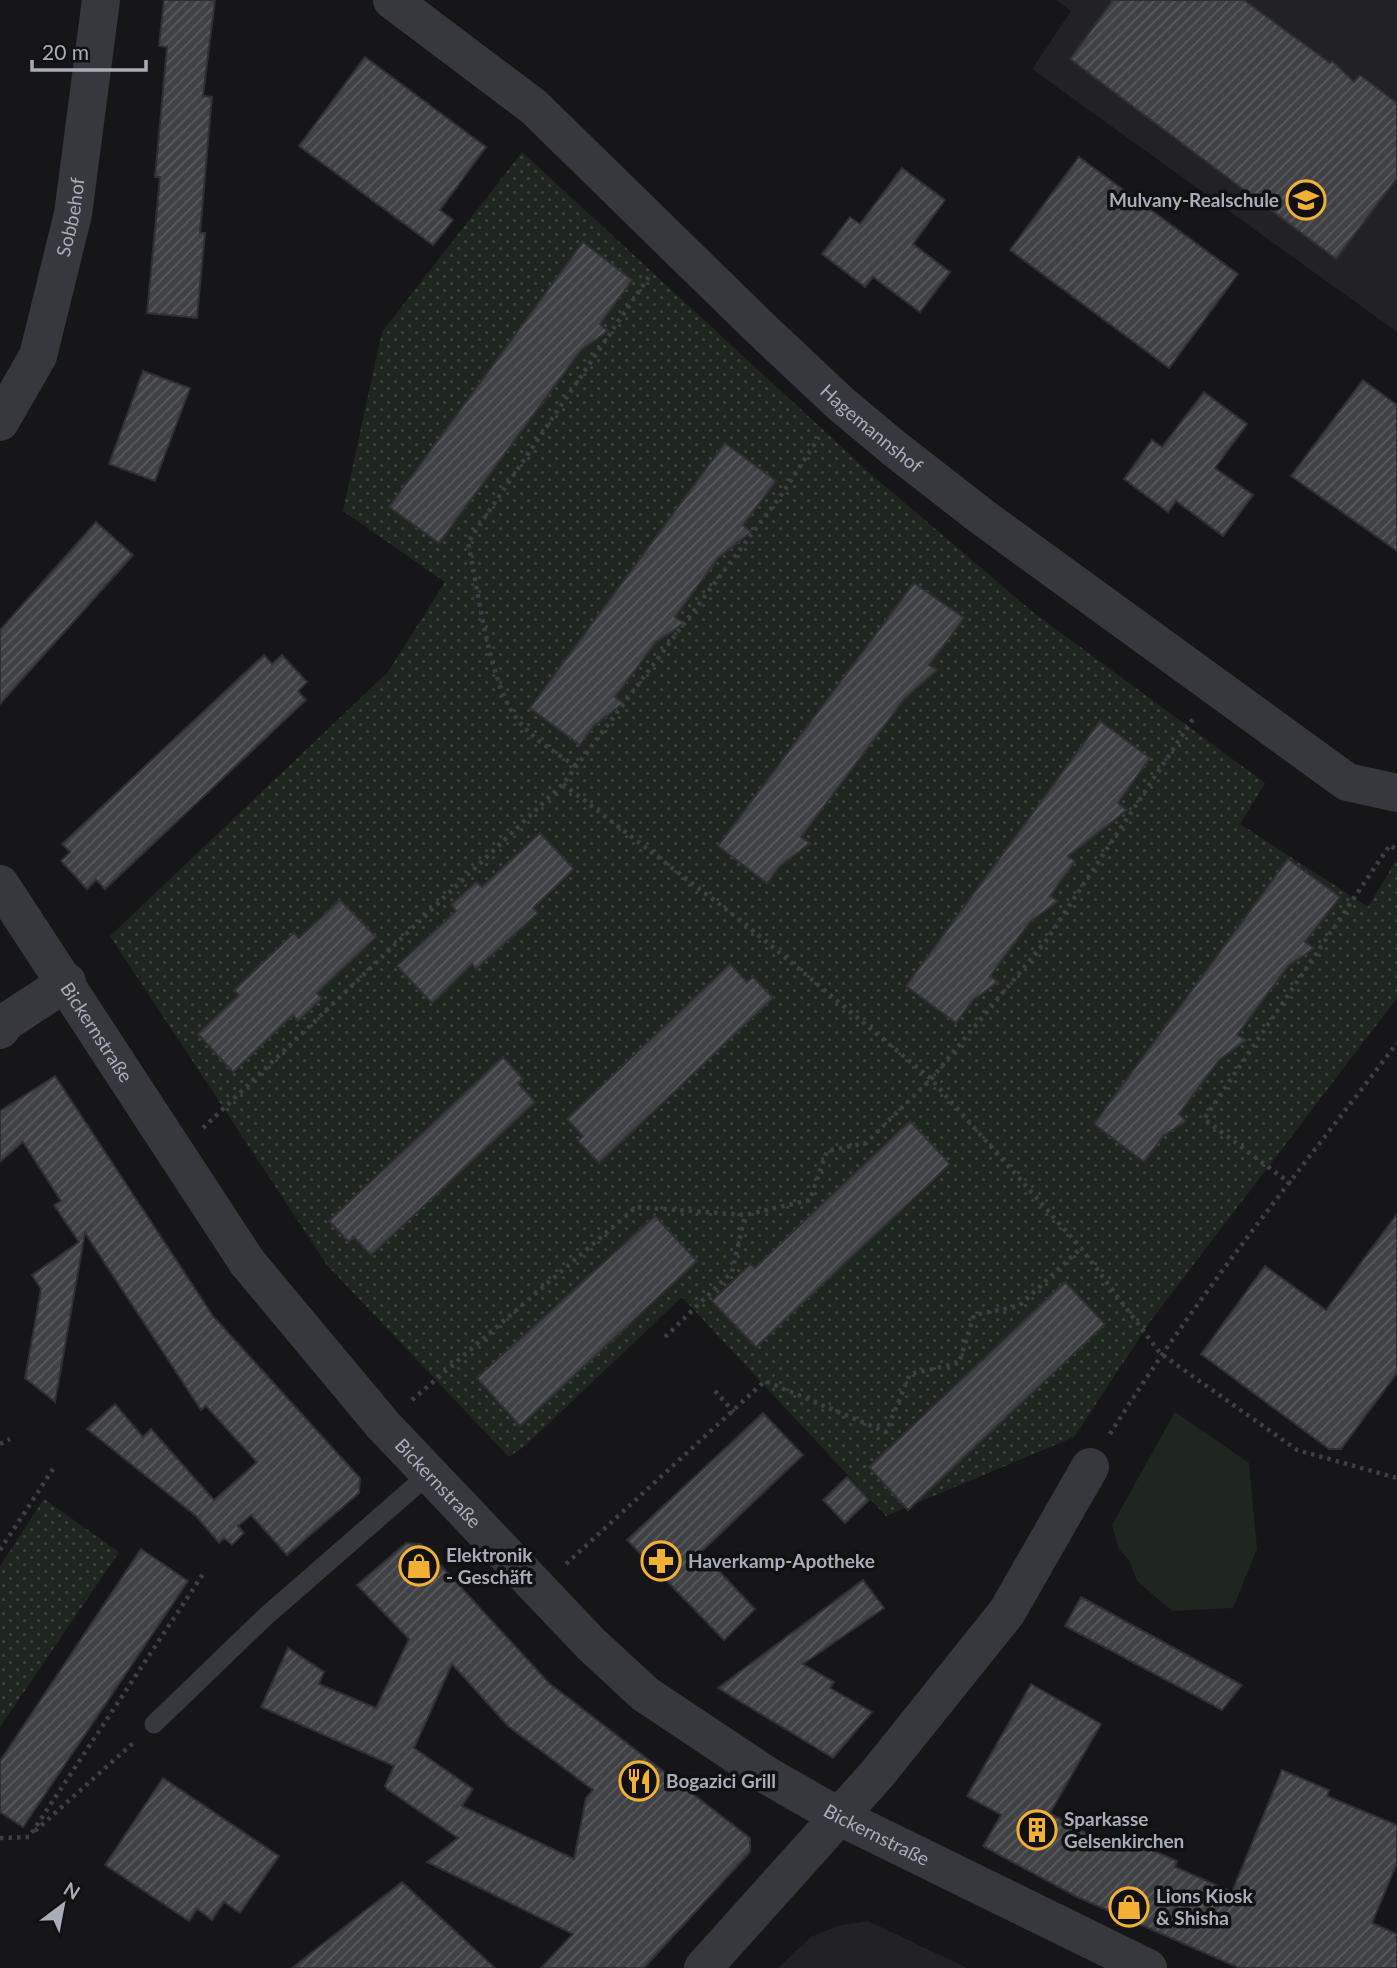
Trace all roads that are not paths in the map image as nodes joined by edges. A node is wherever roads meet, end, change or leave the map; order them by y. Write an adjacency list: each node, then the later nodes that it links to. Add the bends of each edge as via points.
1 (101, 0): 3 (street, Sobbehof, via 70,227 38,356)
2 (392, 0): 4 (street, Hagemannshof, via 534,107 841,404 981,516 1347,782)
3 (0, 422)
4 (1397, 793)
5 (0, 884): 6 (street, Bickernstraße)
6 (67, 982): 7 (street); 9 (street, Bickernstraße, via 247,1262)
7 (0, 1030)
8 (1090, 1467): 11 (street, via 1007,1612)
9 (429, 1475): 10 (lane, via 265,1617); 11 (street, Bickernstraße, via 645,1694 768,1776)
10 (154, 1724)
11 (838, 1816): 12 (street); 13 (street, Bickernstraße)
12 (703, 1968)
13 (1148, 1968)

